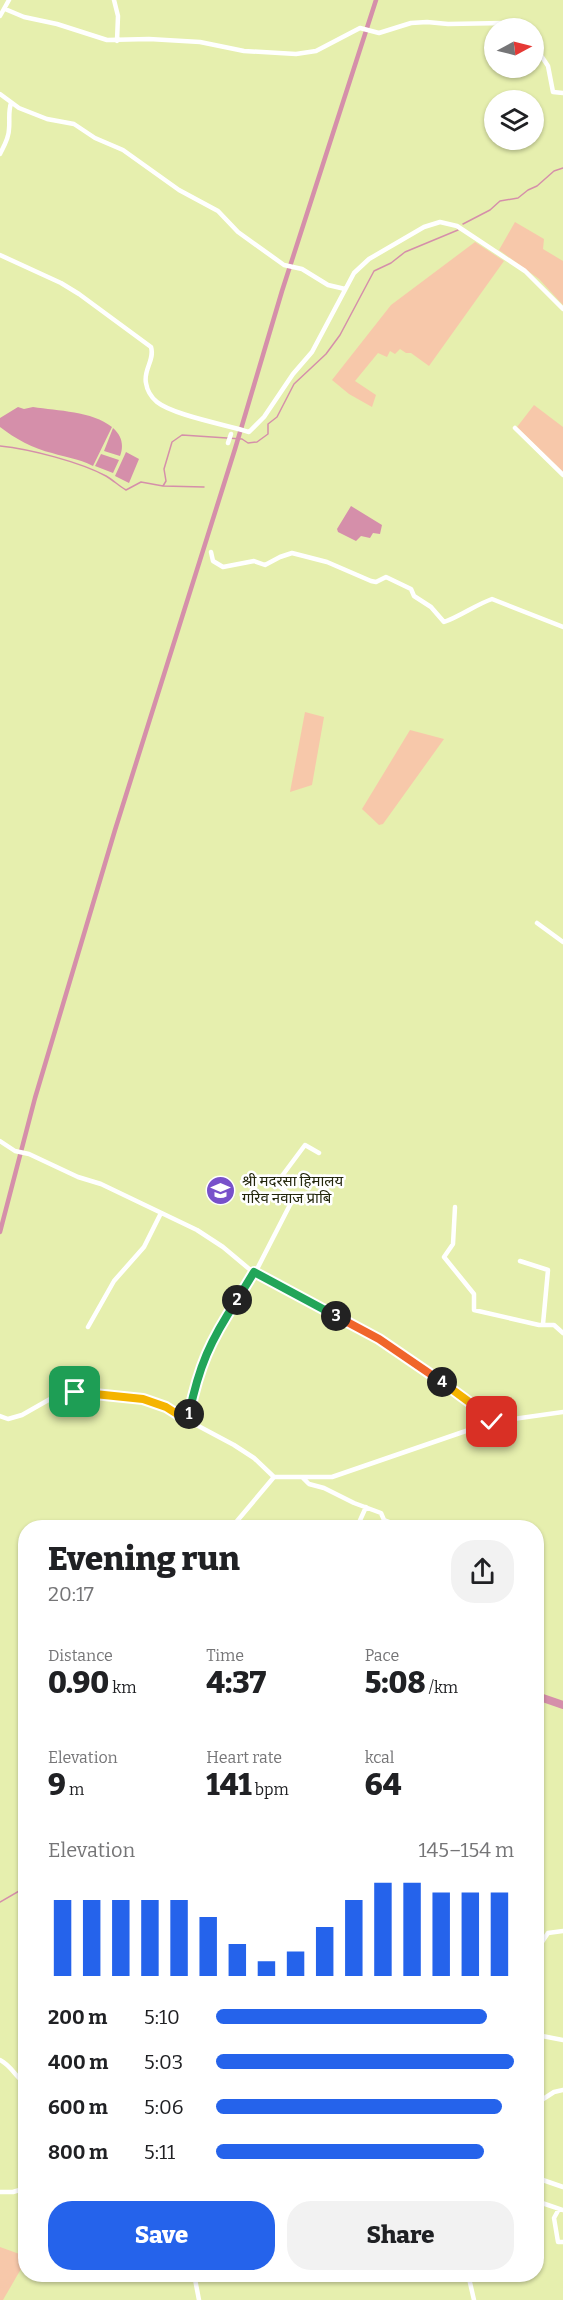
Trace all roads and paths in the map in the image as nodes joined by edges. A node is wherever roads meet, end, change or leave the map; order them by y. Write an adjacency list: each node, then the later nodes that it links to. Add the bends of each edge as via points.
1 (9, 0): 3 (street)
2 (114, 0): 6 (street)
3 (5, 9): 4 (street); 6 (street)
4 (0, 16)
5 (484, 23): 6 (street, via 411,23 374,33 360,28 316,51 303,53 244,51 200,42)
6 (117, 41)
7 (544, 60): 8 (street, via 554,92)
8 (563, 93)
9 (0, 94): 10 (street)
10 (11, 103): 11 (street, via 8,137); 13 (street, via 47,119 74,124 132,155 179,190 218,211 238,232 284,265)
11 (0, 154)
12 (0, 255): 13 (street, via 70,288 152,347 145,378 148,392 157,403 172,411 249,432 312,352)
13 (345, 289): 14 (street, via 369,259 424,227 448,222 525,271)
14 (563, 309)
15 (515, 428): 18 (street)
16 (231, 434): 17 (street)
17 (228, 443)
18 (563, 475)
19 (211, 552): 20 (street, via 213,561 223,567 254,561 265,565 292,553 327,562 371,581 386,577 411,590 444,622 492,599)
20 (563, 627)
21 (537, 923): 22 (street)
22 (563, 942)
23 (0, 1141): 26 (street)
24 (319, 1153): 28 (street, via 305,1145 276,1184 294,1197)
25 (455, 1207): 29 (street, via 453,1244 444,1257 474,1293 474,1310)
26 (161, 1214): 28 (street, via 214,1241); 30 (street, via 144,1247 114,1281)
27 (520, 1261): 29 (street, via 548,1270)
28 (255, 1273): 34 (street, via 203,1360); 35 (street, via 379,1339)
29 (543, 1324): 31 (street, via 554,1325)
30 (87, 1327)
31 (563, 1333)
32 (563, 1412): 35 (street)
33 (0, 1416): 34 (street, via 21,1416 66,1390 143,1399)
34 (188, 1421): 36 (street, via 234,1444)
35 (492, 1422): 37 (street, via 332,1477)
36 (274, 1477): 37 (street); 39 (street)
37 (303, 1478): 38 (street)
38 (366, 1507): 40 (street); 41 (street, via 381,1513)
39 (238, 1520)
40 (360, 1520)
41 (384, 1520)
42 (563, 1931): 43 (street, via 548,1934)
43 (544, 1939)
44 (544, 2036): 45 (street)
45 (563, 2040)
46 (0, 2060): 47 (street)
47 (18, 2078)
48 (563, 2090): 49 (street)
49 (544, 2098)
50 (544, 2180): 51 (street)
51 (563, 2187)
52 (18, 2190): 53 (street)
53 (0, 2192)
54 (544, 2204): 55 (street)
55 (561, 2210): 56 (street, via 554,2218 558,2242)
56 (563, 2242)
57 (196, 2282): 59 (street)
58 (470, 2282): 60 (street)
59 (199, 2300)
60 (474, 2300)

